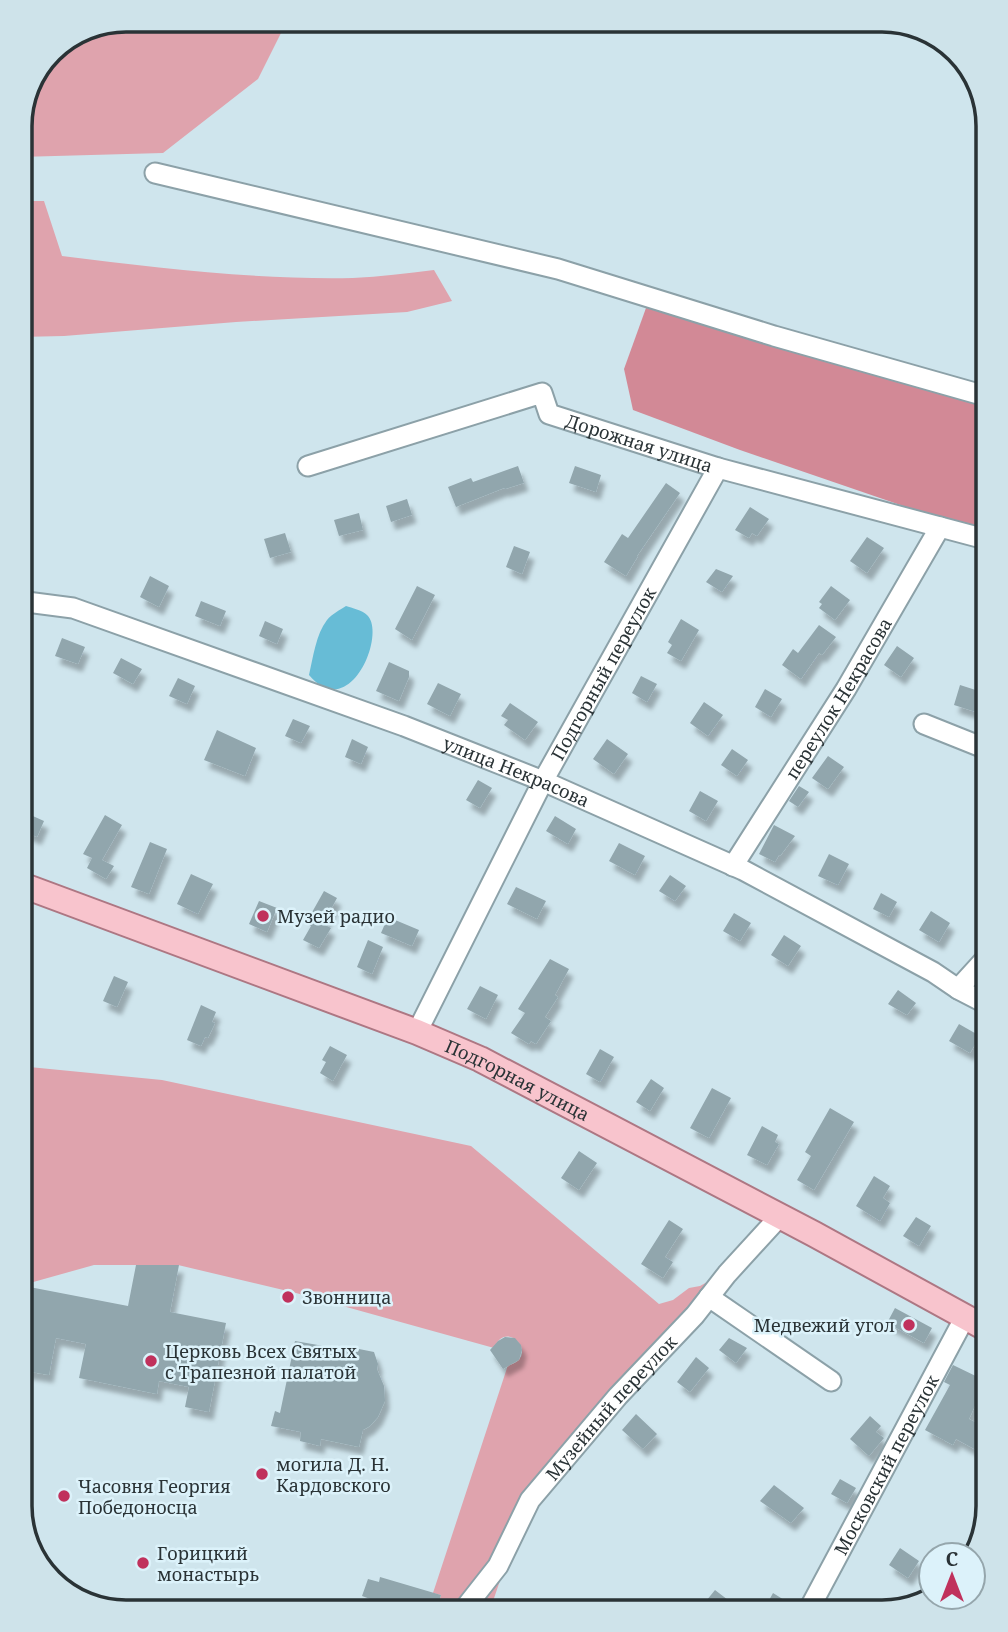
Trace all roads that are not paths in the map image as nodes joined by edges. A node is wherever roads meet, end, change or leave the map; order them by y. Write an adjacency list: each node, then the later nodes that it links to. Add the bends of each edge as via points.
1 (155, 173): 2 (street, via 558,269)
2 (976, 393)
3 (308, 466): 4 (street, Дорожная улица, via 542,393 549,414)
4 (718, 468): 5 (street, Дорожная улица); 10 (street, Подгорный переулок)
5 (940, 527): 6 (street, Дорожная улица); 11 (street, переулок Некрасова, via 846,689)
6 (976, 537)
7 (32, 603): 10 (street, улица Некрасова, via 73,608 404,726)
8 (925, 724): 9 (street)
9 (976, 745)
10 (543, 781): 11 (street, улица Некрасова); 16 (street, Подгорный переулок)
11 (733, 866): 14 (street, улица Некрасова)
12 (31, 889): 16 (main road, Подгорная улица)
13 (976, 969): 14 (street)
14 (958, 989): 15 (street, улица Некрасова)
15 (976, 998)
16 (417, 1032): 17 (main road, Подгорная улица, via 492,1065)
17 (780, 1216): 18 (street, Музейный переулок); 19 (main road, Подгорная улица)
18 (709, 1297): 21 (street); 22 (street, Музейный переулок, via 530,1500 498,1566)
19 (965, 1317): 20 (main road, Подгорная улица); 23 (street, Московский переулок)
20 (976, 1323)
21 (831, 1381)
22 (471, 1600)
23 (814, 1600)

